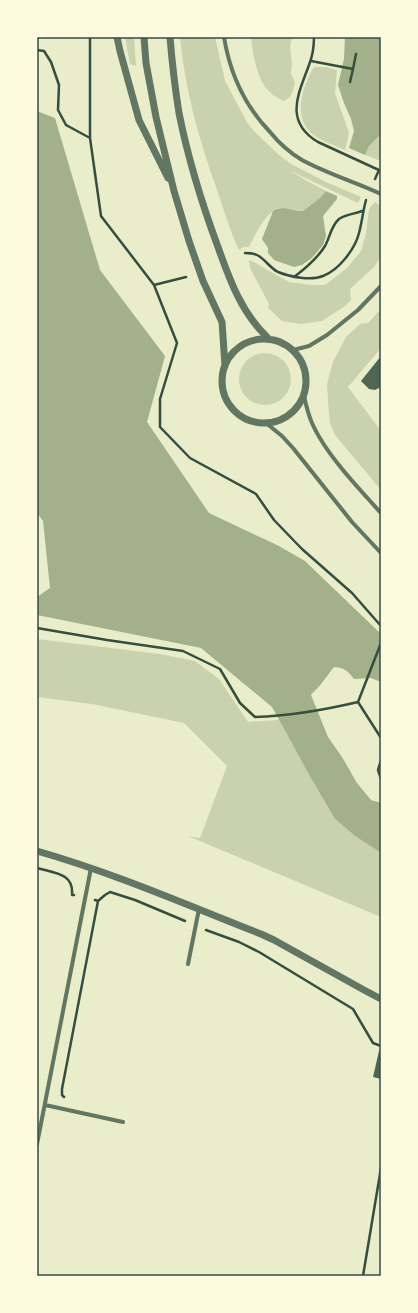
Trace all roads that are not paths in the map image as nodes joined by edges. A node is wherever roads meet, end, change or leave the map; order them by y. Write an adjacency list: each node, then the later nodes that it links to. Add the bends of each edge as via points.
1 (117, 37): 5 (street, via 139,120)
2 (144, 37): 5 (street, via 156,117)
3 (170, 37): 8 (street, via 179,113 210,225 231,282 243,306 259,330)
4 (224, 37): 6 (street, via 230,65 242,95 274,137 302,160)
5 (174, 191): 10 (street, via 203,281 222,322)
6 (381, 194)
7 (381, 286): 9 (street, via 358,310 327,335 309,346)
8 (269, 339): 9 (street, via 284,343); 10 (street, via 244,344 229,357)
9 (293, 350): 11 (street, via 301,359 306,371 307,384)
10 (225, 366): 12 (street, via 222,384 227,402 240,416 257,423)
11 (304, 396): 12 (street, via 300,405 289,415 276,422); 13 (street, via 311,422 319,435 340,466)
12 (266, 423): 14 (street, via 282,436 352,522)
13 (381, 513)
14 (381, 553)
15 (37, 851): 16 (street)
16 (91, 868): 17 (street); 20 (street)
17 (199, 909): 18 (street); 19 (street, via 274,940)
18 (188, 964)
19 (381, 998)
20 (45, 1105): 21 (street); 22 (street)
21 (124, 1122)
22 (37, 1144)

